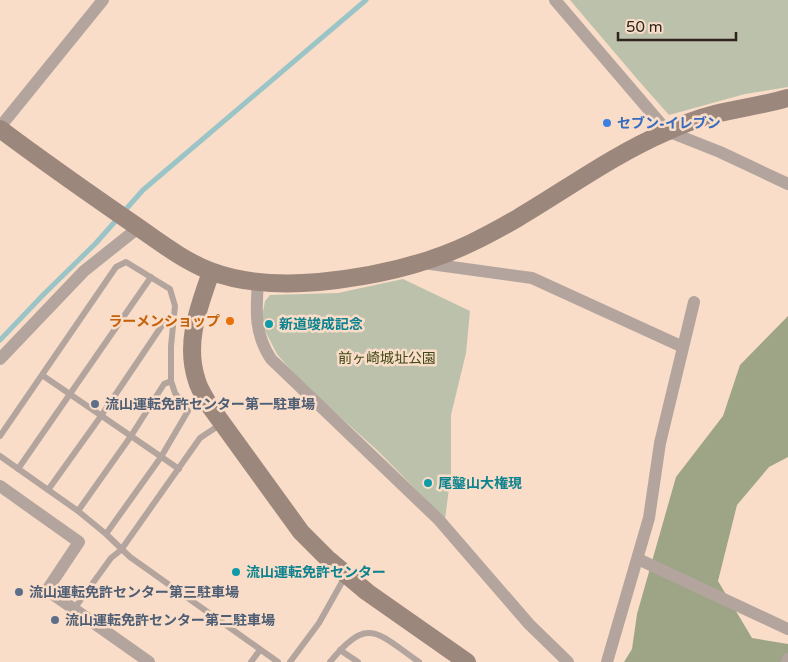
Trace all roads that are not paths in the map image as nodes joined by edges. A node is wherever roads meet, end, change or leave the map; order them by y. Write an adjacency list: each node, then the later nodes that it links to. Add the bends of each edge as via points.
1 (103, 0): 4 (street)
2 (556, 0): 5 (street)
3 (788, 98): 5 (street, via 713,114)
4 (0, 128): 7 (street)
5 (667, 132): 6 (street, via 720,152); 8 (street, via 620,155 490,233)
6 (788, 184)
7 (138, 228): 9 (street); 15 (street, via 84,271)
8 (418, 262): 11 (street, via 338,280); 14 (street, via 532,278)
9 (211, 272): 11 (street); 19 (street, via 191,340 192,358 197,383)
10 (151, 277): 13 (lane, via 170,289); 16 (lane, via 126,262 116,267); 24 (lane)
11 (258, 282): 45 (street, via 256,323 271,359 439,520 529,624)
12 (694, 302): 14 (street)
13 (174, 316): 17 (lane); 18 (lane, via 165,321)
14 (683, 347): 31 (street, via 660,443 649,518)
15 (0, 359)
16 (42, 375): 18 (lane); 20 (lane)
17 (171, 381): 21 (lane, via 164,384); 23 (lane, via 188,411)
18 (101, 416): 21 (lane); 27 (lane)
19 (222, 423): 25 (lane, via 200,438); 32 (street, via 302,532)
20 (0, 436)
21 (131, 436): 23 (lane); 28 (lane)
22 (0, 456): 24 (lane)
23 (161, 457): 25 (lane); 29 (lane)
24 (18, 469): 27 (lane)
25 (179, 469): 30 (lane)
26 (0, 486): 33 (street, via 80,542 47,590)
27 (48, 490): 28 (lane)
28 (78, 511): 29 (lane)
29 (106, 534): 30 (lane)
30 (122, 550): 33 (lane, via 111,558); 35 (lane)
31 (638, 559): 34 (street); 46 (street)
32 (346, 575): 41 (lane, via 319,622); 44 (street)
33 (74, 609): 38 (street)
34 (788, 629)
35 (260, 650): 39 (lane); 40 (lane)
36 (340, 650): 37 (lane, via 356,636 368,632 379,635); 42 (lane); 43 (lane)
37 (415, 661)
38 (149, 662)
39 (251, 662)
40 (278, 662)
41 (290, 662)
42 (330, 662)
43 (358, 662)
44 (467, 662)
45 (568, 662)
46 (607, 662)

